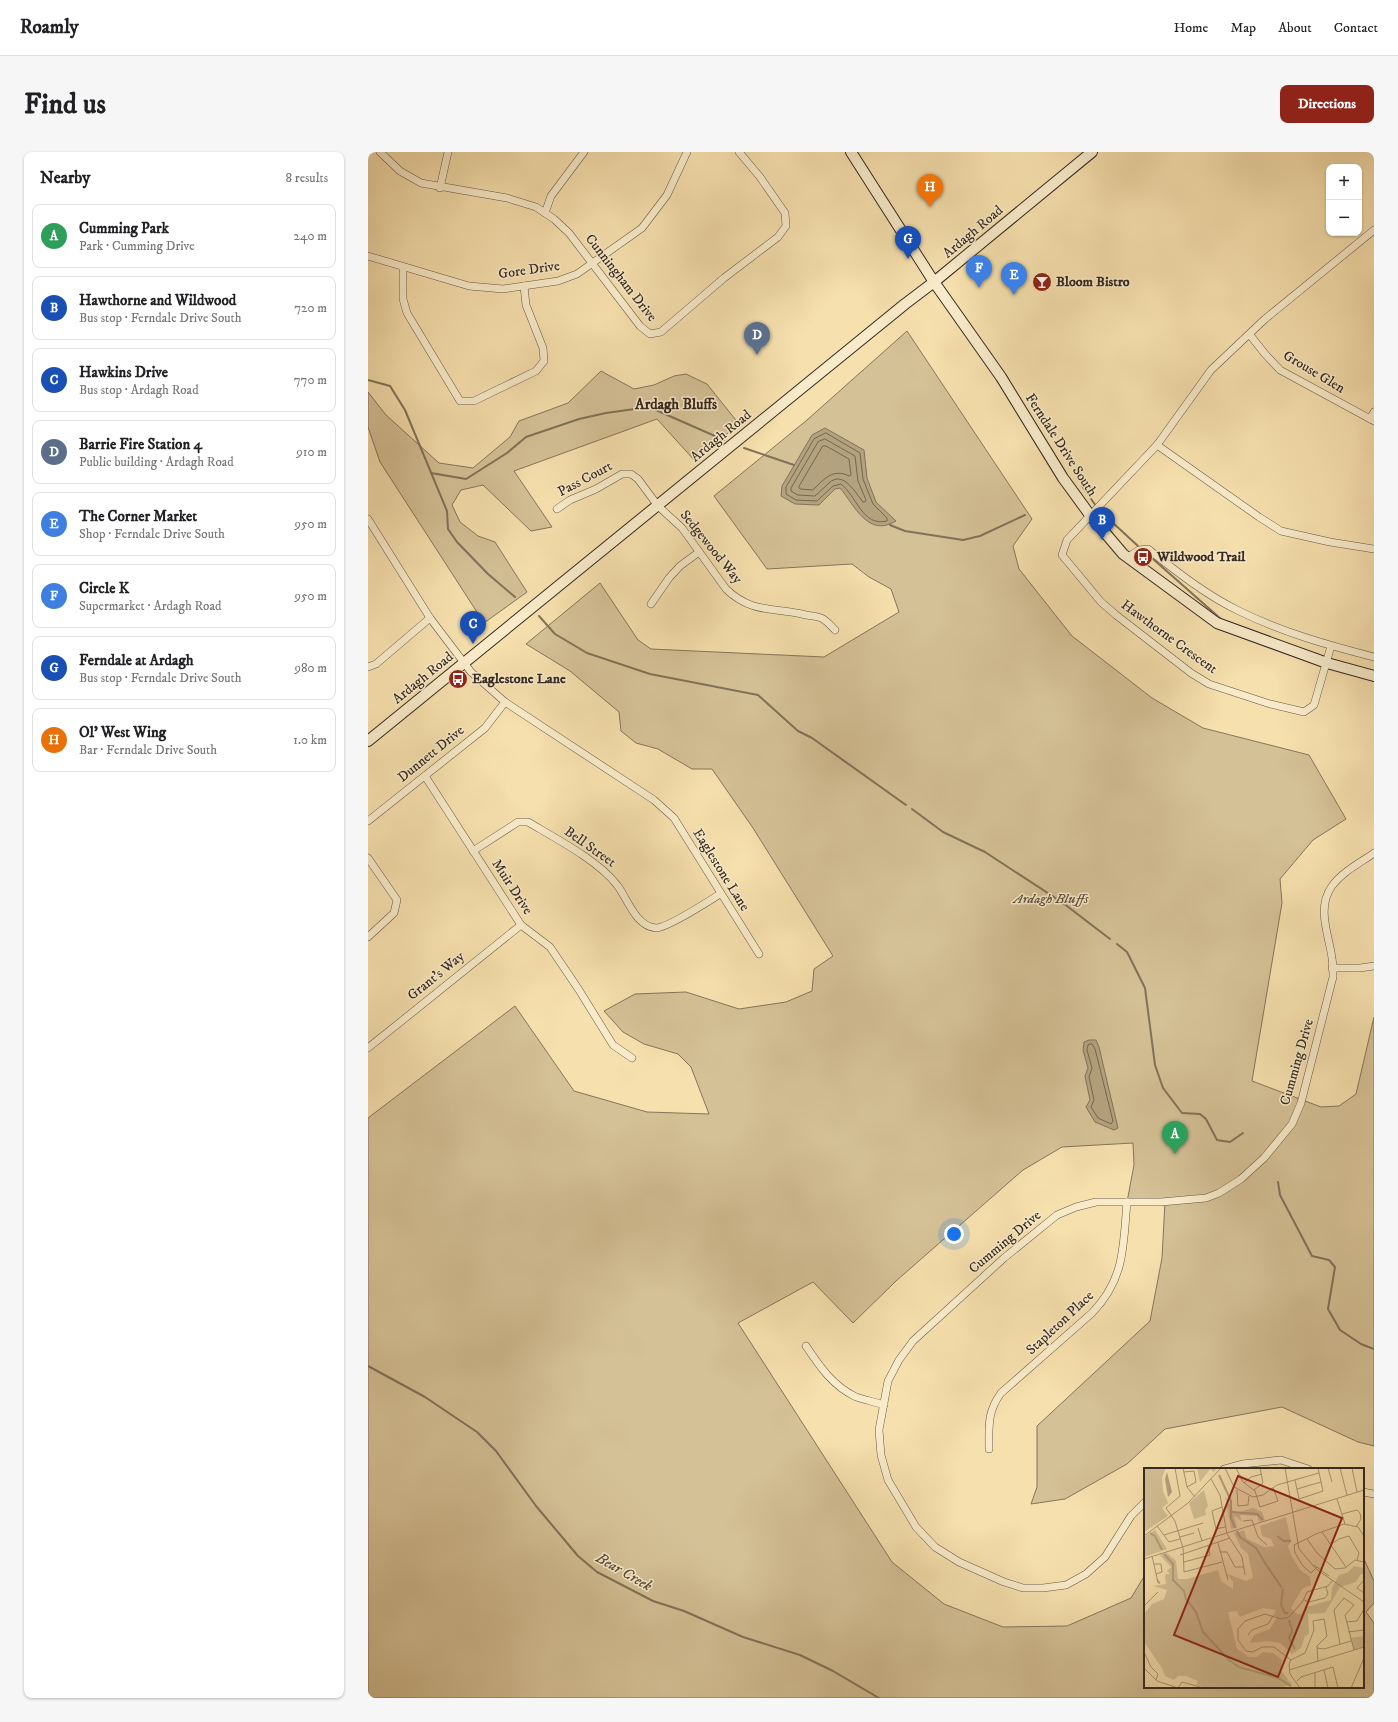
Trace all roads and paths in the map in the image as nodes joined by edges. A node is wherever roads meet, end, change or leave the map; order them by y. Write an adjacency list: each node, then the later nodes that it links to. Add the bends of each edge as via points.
1 (380, 152): 8 (street, Cunningham Drive, via 400,171 421,183)
2 (448, 152): 8 (street)
3 (584, 152): 9 (street, via 551,196)
4 (687, 152): 12 (street, Gore Drive, via 667,195 642,228)
5 (739, 152): 12 (street, Cunningham Drive, via 785,213 786,226 778,237 724,278 661,332 650,334 640,326)
6 (851, 152): 14 (street, Ferndale Drive South)
7 (1092, 152): 14 (street, Ardagh Road)
8 (440, 188): 9 (street, Cunningham Drive, via 507,198 536,207)
9 (545, 213): 12 (street, Cunningham Drive, via 569,233)
10 (1374, 230): 16 (street, via 1265,319)
11 (368, 256): 13 (street, Gore Drive)
12 (592, 262): 15 (street, Gore Drive, via 577,274 558,281)
13 (403, 268): 15 (street, Gore Drive, via 468,286 503,289); 15 (street, via 403,299 407,313 460,401 474,401 536,371 544,361 543,348 526,305)
14 (934, 282): 20 (street, Ardagh Road); 22 (street, Ferndale Drive South, via 1001,377 1063,478)
15 (524, 286)
16 (1250, 335): 18 (street, Grouse Glen, via 1280,370); 19 (street, via 1211,370)
17 (1374, 412): 18 (street)
18 (1372, 420)
19 (1157, 445): 22 (street); 24 (street, via 1281,531)
20 (658, 506): 21 (street, Pass Court, via 638,479 626,473); 25 (street, Sedgewood Way, via 682,528); 32 (street, Ardagh Road)
21 (557, 509)
22 (1090, 515): 26 (street, Ferndale Drive South); 33 (street, Hawthorne Crescent, via 1066,540 1062,555 1101,602 1191,673 1209,684 1304,712 1314,705)
23 (368, 519): 28 (street, Eaglestone Lane)
24 (1374, 549)
25 (699, 552): 27 (street, via 680,566); 29 (street, Sedgewood Way, via 726,589 742,602 759,608 796,612 823,619)
26 (1128, 557): 30 (street, via 1139,550 1148,549 1190,582 1238,611 1303,638); 33 (street, Ferndale Drive South, via 1217,623)
27 (651, 604)
28 (430, 618): 32 (street, Eaglestone Lane); 34 (street)
29 (835, 630)
30 (1331, 646): 31 (street); 33 (street, Hawthorne Crescent)
31 (1374, 657)
32 (464, 663): 36 (street, Eaglestone Lane); 37 (street, Ardagh Road)
33 (1327, 663): 35 (street, Ferndale Drive South)
34 (368, 668)
35 (1374, 676)
36 (504, 702): 38 (street, Dunnett Drive, via 485,728); 43 (street, Eaglestone Lane, via 654,800 674,818)
37 (368, 741)
38 (425, 776): 39 (street, Dunnett Drive); 40 (street, Muir Drive)
39 (368, 821)
40 (473, 851): 43 (street, Bell Street, via 518,822 528,822 606,871 636,916 646,926 658,928 687,915); 44 (street, Muir Drive)
41 (1374, 853): 48 (street, Cumming Drive, via 1346,872 1332,886 1325,903 1325,923)
42 (368, 858): 45 (street, via 397,900 394,912)
43 (720, 894): 46 (street, Eaglestone Lane)
44 (521, 925): 49 (street, Grant's Way); 50 (street, Muir Drive, via 550,947 613,1045)
45 (368, 936)
46 (759, 954)
47 (1374, 966): 48 (street)
48 (1332, 968): 51 (street, Cumming Drive, via 1333,977 1301,1103 1292,1124 1264,1158 1241,1179 1206,1198)
49 (368, 1048)
50 (632, 1058)
51 (1128, 1202): 53 (street, Cumming Drive, via 1096,1202 1057,1215 1004,1258 913,1341 888,1381); 54 (street, Stapleton Place, via 1121,1261 1113,1285 1092,1313 1001,1393 995,1401 989,1419)
52 (806, 1346): 53 (street, via 827,1376 841,1388 857,1397)
53 (884, 1405): 59 (street, Cumming Drive, via 879,1430 881,1455 888,1480 916,1527 935,1547 959,1562 1004,1582 1023,1588 1044,1588 1066,1585 1086,1574 1105,1557 1130,1516)
54 (989, 1449)
55 (1228, 1468): 56 (street, via 1281,1460)
56 (1305, 1468)
57 (1364, 1492): 58 (street)
58 (1374, 1494)
59 (1144, 1503)

